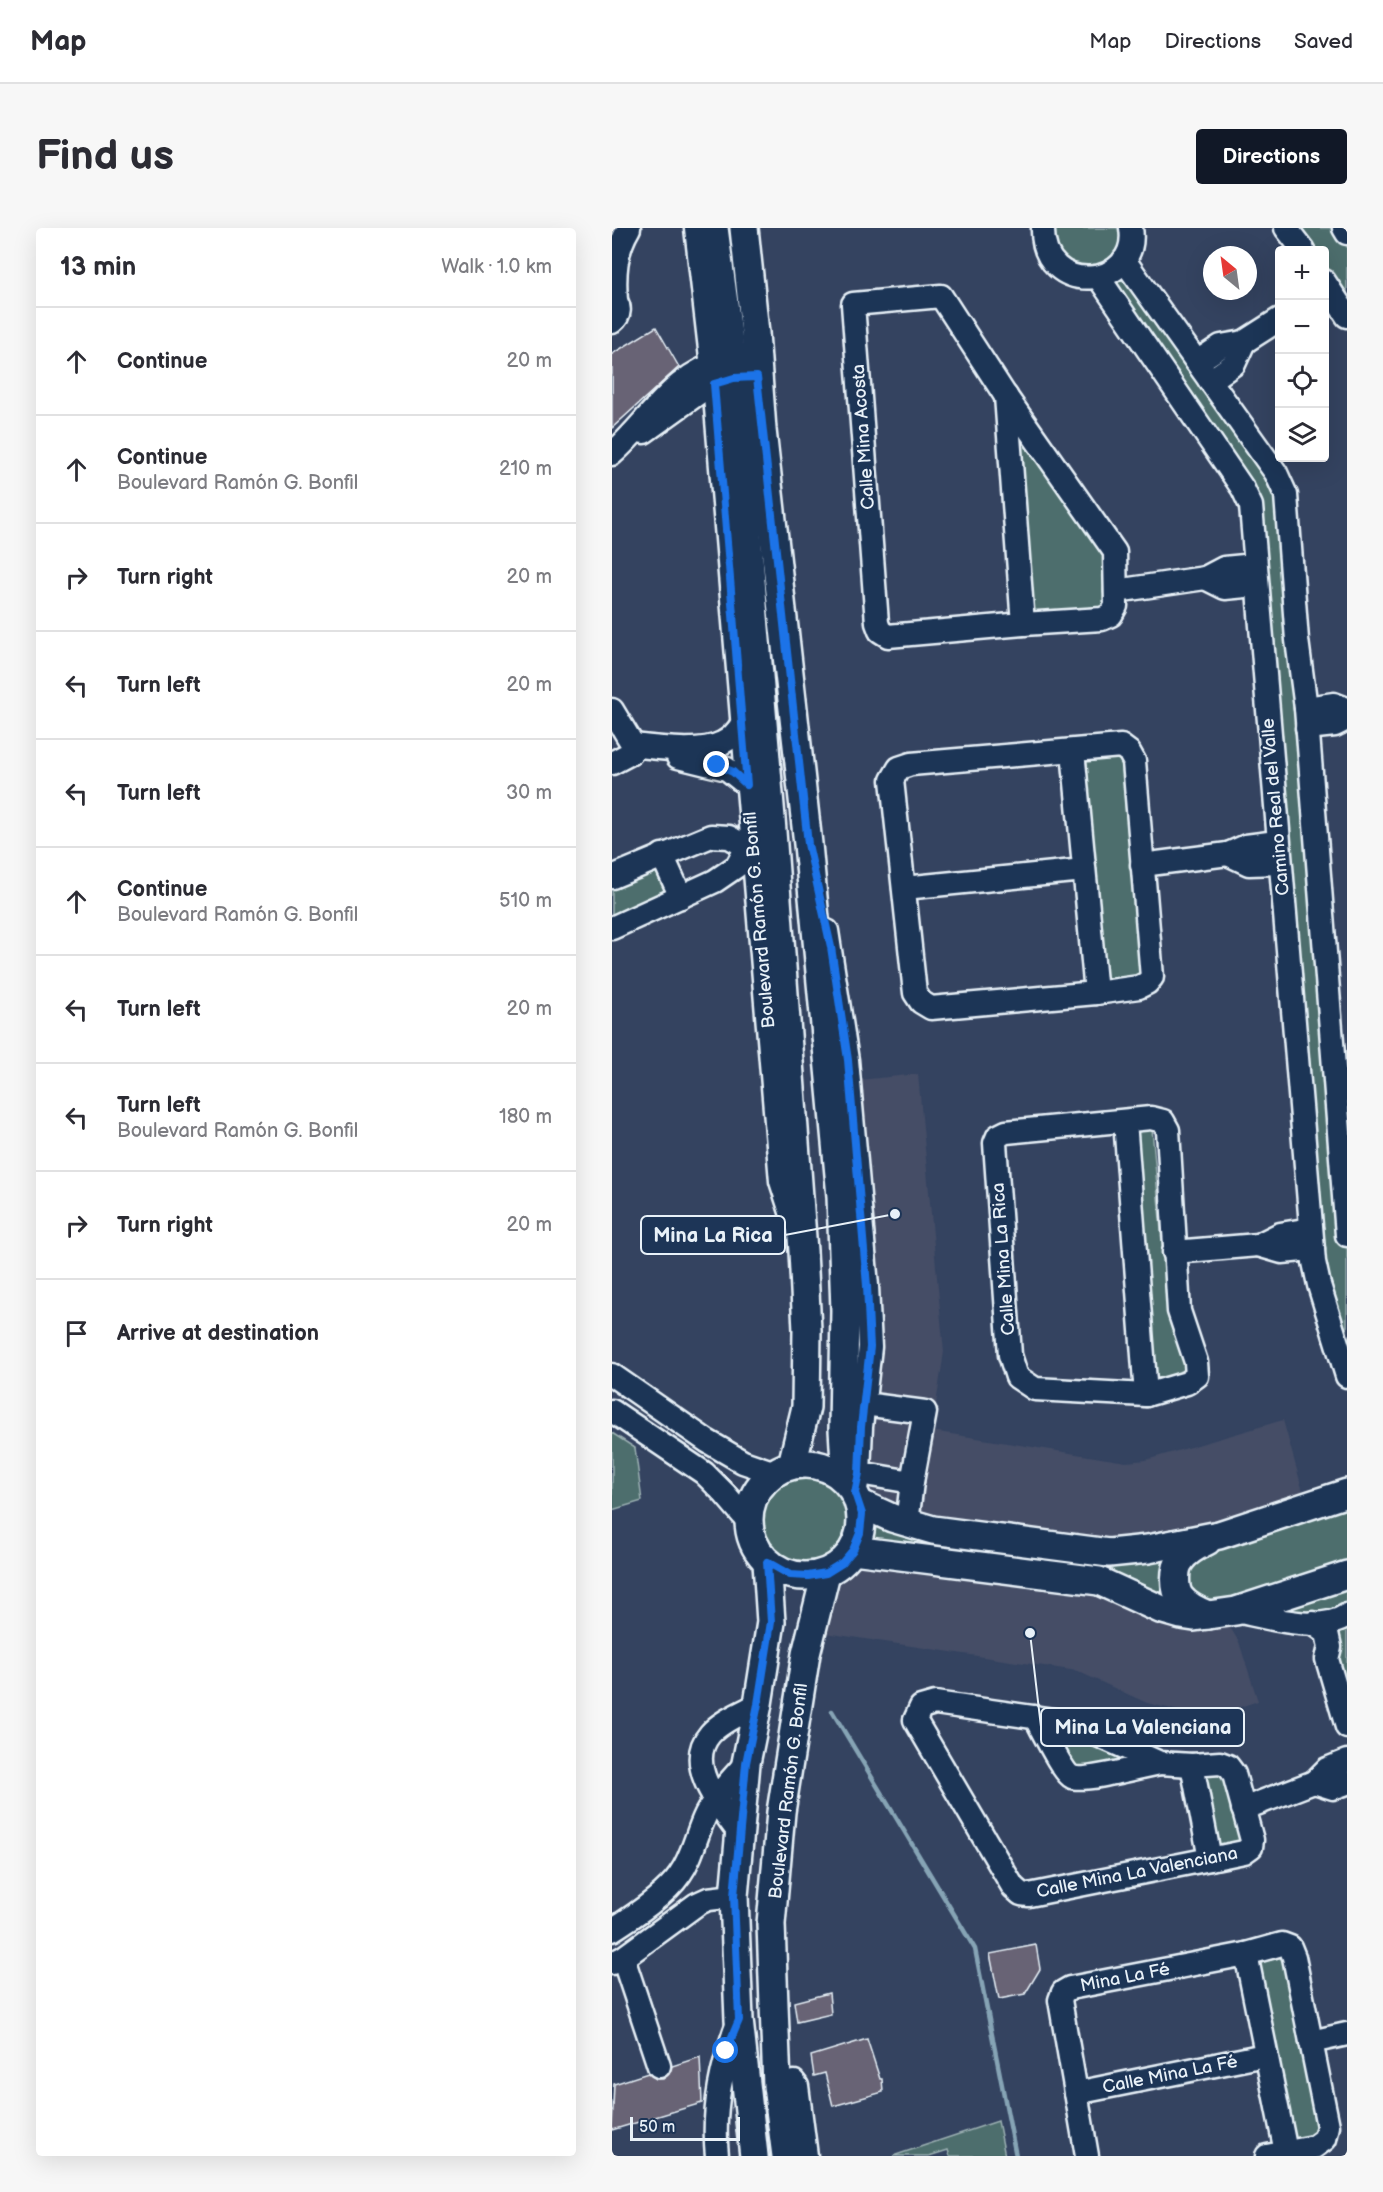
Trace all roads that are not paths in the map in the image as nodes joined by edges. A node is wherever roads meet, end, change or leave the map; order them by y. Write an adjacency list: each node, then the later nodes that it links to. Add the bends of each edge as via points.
1 (629, 228): 14 (street, via 616,260)
2 (696, 228): 17 (street, Boulevard Ramón G. Bonfil)
3 (714, 228): 17 (main road, Boulevard Ramón G. Bonfil)
4 (744, 228): 17 (main road, Boulevard Ramón G. Bonfil)
5 (1043, 228): 12 (street, via 1043,242 1056,266 1079,278)
6 (1131, 228): 11 (street, via 1130,247)
7 (1287, 228): 10 (street)
8 (1344, 228): 9 (street)
9 (1347, 233)
10 (1300, 246)
11 (1124, 260): 12 (street); 18 (street, Camino Real del Valle)
12 (1099, 278): 21 (street, Camino Real del Valle, via 1243,489 1251,506)
13 (1329, 290): 15 (street)
14 (613, 308)
15 (1347, 316)
16 (1275, 322): 18 (street, via 1244,342 1234,364)
17 (734, 370): 20 (street, via 697,372 679,396 641,423); 30 (street, Boulevard Ramón G. Bonfil); 36 (main road, Boulevard Ramón G. Bonfil); 52 (main road, Boulevard Ramón G. Bonfil)
18 (1204, 371): 24 (street, Camino Real del Valle, via 1286,495)
19 (1005, 395): 22 (street, Calle Mina Acosta, via 1115,552); 23 (street, Calle Mina Acosta); 23 (street, Calle Mina Acosta, via 941,296 853,304 880,631 888,636)
20 (620, 448)
21 (1255, 575): 22 (street, via 1224,568 1204,578); 25 (street, Camino Real del Valle)
22 (1116, 591): 23 (street, Calle Mina Acosta, via 1112,615 1102,620)
23 (1023, 624)
24 (1297, 640): 25 (street); 28 (street, Camino Real del Valle)
25 (1263, 644): 38 (street, Camino Real del Valle)
26 (612, 710): 31 (street)
27 (1347, 710): 28 (street, via 1334,704)
28 (1307, 718): 29 (street, via 1335,726); 47 (street, Camino Real del Valle)
29 (1347, 719)
30 (742, 724): 32 (street, via 730,738 713,747); 35 (street, Boulevard Ramón G. Bonfil)
31 (633, 744): 32 (street); 34 (street, via 631,753)
32 (660, 749): 35 (street, via 684,760 727,769)
33 (1073, 751): 40 (street, via 1121,746 1129,752 1134,761); 41 (street); 43 (street, via 899,768 892,780)
34 (612, 763)
35 (747, 785): 37 (street, Boulevard Ramón G. Bonfil)
36 (808, 844): 57 (street, Boulevard Ramón G. Bonfil, via 831,947 848,1060 870,1347); 61 (main road, Boulevard Ramón G. Bonfil, via 841,1196 845,1310 843,1430)
37 (750, 846): 39 (street, via 729,837 711,836); 44 (street, via 727,874); 52 (street, Boulevard Ramón G. Bonfil, via 782,1181)
38 (1278, 853): 40 (street, via 1246,846 1228,854); 48 (street, Camino Real del Valle)
39 (662, 855): 42 (street); 44 (street)
40 (1142, 865): 46 (street, via 1152,977 1139,987)
41 (1084, 870): 43 (street); 46 (street)
42 (612, 877)
43 (904, 888): 46 (street, via 915,993 931,1008)
44 (681, 897): 45 (street)
45 (612, 928)
46 (1096, 993)
47 (1331, 1050): 48 (street); 50 (street, Camino Real del Valle)
48 (1298, 1053): 51 (street, Camino Real del Valle)
49 (1125, 1121): 53 (street, Calle Mina La Rica, via 1151,1118 1163,1121 1168,1130); 56 (street); 56 (street, Calle Mina La Rica, via 1006,1132 998,1136 995,1143 1009,1343 1017,1377 1035,1389)
50 (1347, 1235)
51 (1312, 1239): 53 (street, via 1280,1234 1258,1245); 55 (street, Camino Real del Valle, via 1319,1285)
52 (803, 1251): 59 (main road, Boulevard Ramón G. Bonfil, via 806,1407)
53 (1174, 1252): 56 (street, Calle Mina La Rica, via 1179,1311 1197,1376 1187,1383)
54 (612, 1375): 59 (street, via 743,1462)
55 (1347, 1376)
56 (1146, 1395)
57 (864, 1404): 60 (street, via 925,1413); 61 (street, Boulevard Ramón G. Bonfil)
58 (612, 1411): 63 (street, via 704,1473)
59 (783, 1469): 61 (main road, via 812,1464 830,1469); 63 (main road, via 760,1485 751,1502)
60 (912, 1482): 61 (street); 64 (street)
61 (855, 1487): 64 (main road, via 892,1518); 66 (main road, via 862,1514)
62 (1342, 1490): 65 (main road)
63 (748, 1521): 67 (main road, via 752,1539)
64 (907, 1523): 65 (main road, via 933,1530 1109,1553)
65 (1219, 1535): 72 (main road, via 1193,1548 1179,1562 1175,1582 1179,1596)
66 (853, 1550): 68 (main road); 72 (main road, via 1099,1581 1182,1616)
67 (767, 1562): 68 (main road, via 790,1575); 74 (main road, via 771,1622)
68 (826, 1573): 100 (main road, Boulevard Ramón G. Bonfil, via 806,1654 781,1812 771,1924)
69 (1347, 1575): 70 (main road)
70 (1236, 1611): 72 (main road); 73 (street)
71 (1347, 1615): 73 (street, via 1327,1624)
72 (1209, 1616)
73 (1313, 1623): 76 (street)
74 (758, 1704): 78 (main road); 83 (street, via 711,1732 705,1742 701,1756 703,1772)
75 (1035, 1718): 79 (street, via 1068,1722); 79 (street, via 1072,1778); 86 (street, Calle Mina La Valenciana, via 935,1703 921,1707 915,1720 1013,1887 1029,1895)
76 (1347, 1727)
77 (1347, 1761): 81 (street, via 1327,1768)
78 (746, 1763): 83 (street); 85 (main road)
79 (1160, 1763): 80 (street)
80 (1192, 1765): 84 (street, via 1228,1766 1234,1774); 86 (street)
81 (1314, 1782): 82 (street, via 1333,1788); 84 (street)
82 (1347, 1783)
83 (716, 1799): 85 (street); 87 (street)
84 (1243, 1809): 86 (street, Calle Mina La Valenciana, via 1251,1848)
85 (740, 1834): 88 (main road)
86 (1210, 1859)
87 (680, 1875): 89 (street); 90 (street)
88 (734, 1896): 90 (street); 95 (main road)
89 (651, 1902): 91 (street); 92 (street)
90 (697, 1904): 91 (street)
91 (667, 1925): 94 (street)
92 (612, 1930)
93 (1246, 1954): 97 (street, Mina La Fé, via 1282,1944 1290,1947); 98 (street, Mina La Fé); 101 (street, Mina La Fé, via 1063,1992 1060,2000)
94 (618, 1960): 99 (street)
95 (739, 2020): 103 (street, via 726,2051 720,2080); 104 (main road)
96 (1347, 2034): 97 (street)
97 (1311, 2042): 102 (street, Mina La Fé, via 1328,2126 1325,2139 1314,2147)
98 (1265, 2055): 101 (street, Calle Mina La Fé); 102 (street, Mina La Fé)
99 (659, 2066)
100 (777, 2086): 105 (main road, Boulevard Ramón G. Bonfil); 106 (street, via 794,2082 797,2086)
101 (1076, 2093): 107 (street, Mina La Fé)
102 (1276, 2154)
103 (717, 2156)
104 (754, 2156)
105 (786, 2156)
106 (806, 2156)
107 (1087, 2156)

